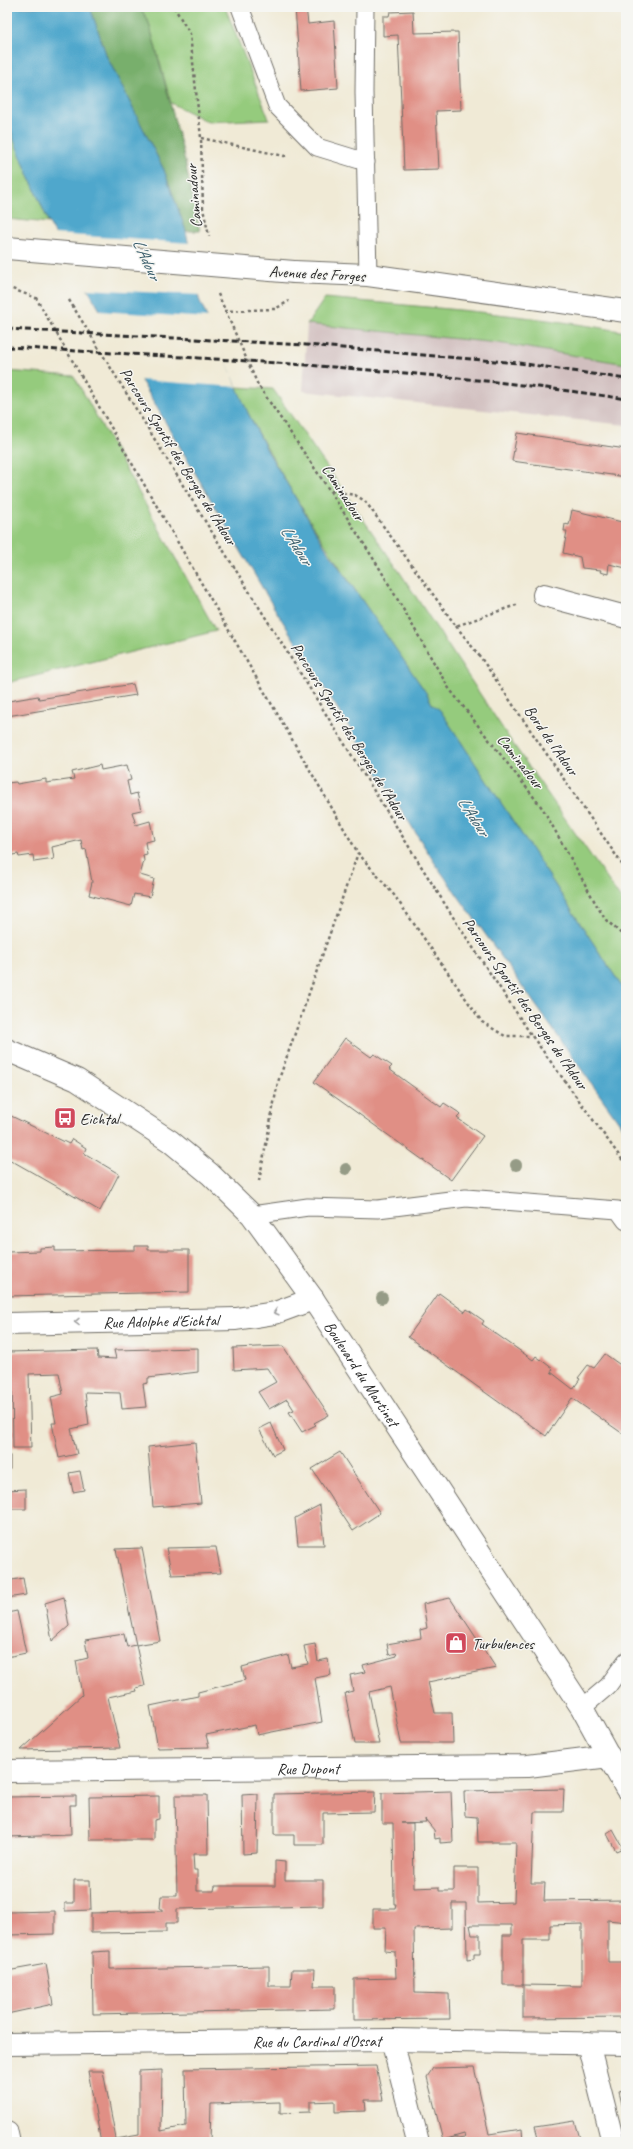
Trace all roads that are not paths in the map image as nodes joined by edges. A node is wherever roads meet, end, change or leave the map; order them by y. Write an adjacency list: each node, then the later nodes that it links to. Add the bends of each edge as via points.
1 (240, 7): 3 (lane, via 277,106 317,147)
2 (365, 7): 3 (lane)
3 (366, 162): 5 (lane)
4 (7, 248): 5 (street, Avenue des Forges, bridge, via 294,272)
5 (368, 275): 6 (street, Avenue des Forges)
6 (626, 311)
7 (544, 595): 8 (street)
8 (626, 617)
9 (7, 1050): 10 (street, Boulevard du Martinet, via 77,1080 170,1141 210,1174)
10 (252, 1215): 11 (lane, via 308,1207 378,1209 466,1198 618,1210); 12 (street, Boulevard du Martinet)
11 (626, 1221)
12 (313, 1299): 13 (street, Rue Adolphe d'Eichtal, one-way to 13, via 275,1313 236,1319); 15 (street, Boulevard du Martinet)
13 (7, 1324)
14 (626, 1661): 15 (lane, via 608,1686)
15 (582, 1708): 16 (street, Boulevard du Martinet)
16 (609, 1756): 17 (street, Rue Dupont, via 528,1766); 18 (street, Boulevard du Martinet)
17 (7, 1771)
18 (626, 1788)
19 (392, 2040): 20 (street, Rue du Cardinal d'Ossat); 21 (street, Rue du Cardinal d'Ossat); 25 (street)
20 (588, 2042): 22 (street, Rue du Cardinal d'Ossat); 26 (street)
21 (7, 2044)
22 (626, 2044)
23 (7, 2133): 24 (street)
24 (9, 2142)
25 (418, 2142)
26 (613, 2142)

